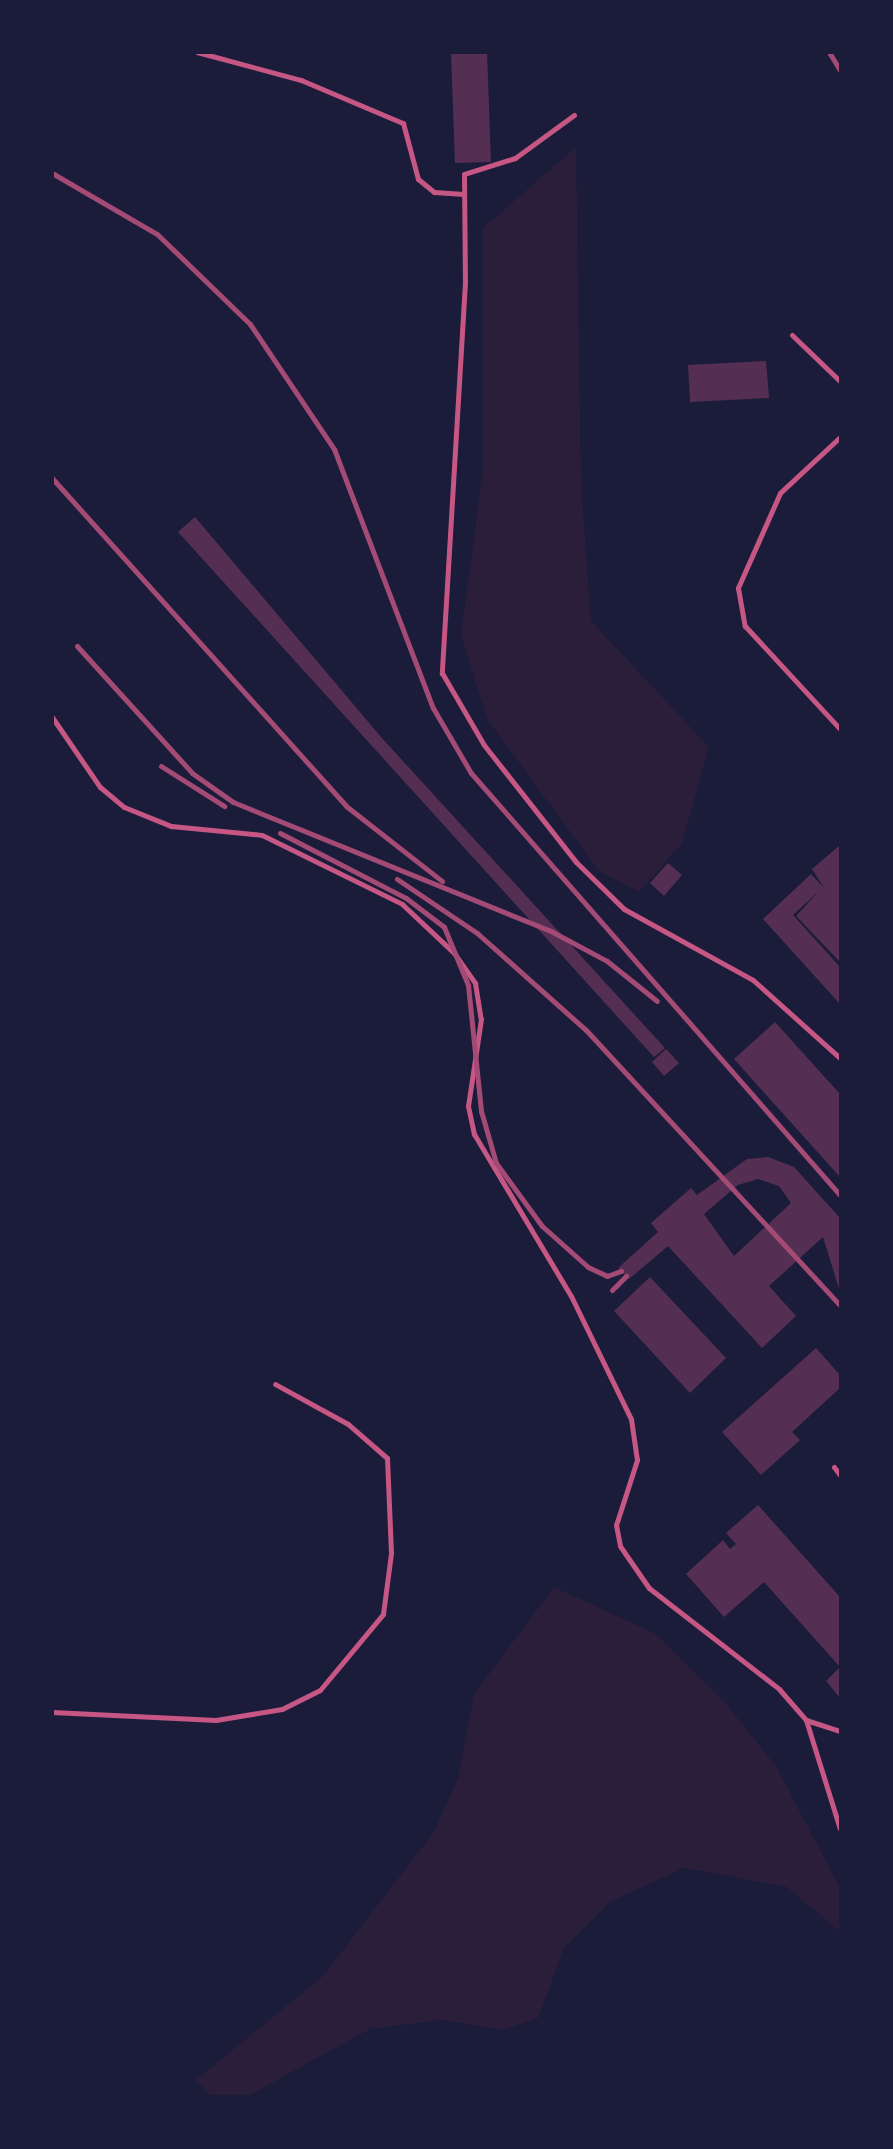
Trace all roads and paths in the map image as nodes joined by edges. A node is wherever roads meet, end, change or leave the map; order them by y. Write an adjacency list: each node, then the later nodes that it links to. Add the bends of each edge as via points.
1 (197, 52): 3 (lane, via 301,80 403,122 418,179 434,192)
2 (574, 115): 3 (lane, via 514,158 464,174)
3 (464, 194): 9 (lane, via 465,282 442,673 484,745 576,862 624,909 754,980)
4 (792, 335): 5 (lane)
5 (841, 381)
6 (841, 437): 8 (lane, via 780,493 738,588 745,625)
7 (52, 718): 14 (lane, via 113,801 171,826 253,831 313,857 416,915 467,970 481,1018 468,1106 474,1134 571,1296 631,1419 637,1461 616,1525 620,1546 649,1588 779,1689)
8 (841, 729)
9 (841, 1058)
10 (275, 1384): 13 (lane, via 348,1424 387,1458 391,1553 383,1614 320,1690 282,1709 216,1720)
11 (834, 1467): 12 (lane)
12 (841, 1475)
13 (52, 1712)
14 (806, 1720): 15 (lane); 16 (lane)
15 (841, 1731)
16 (841, 1829)

